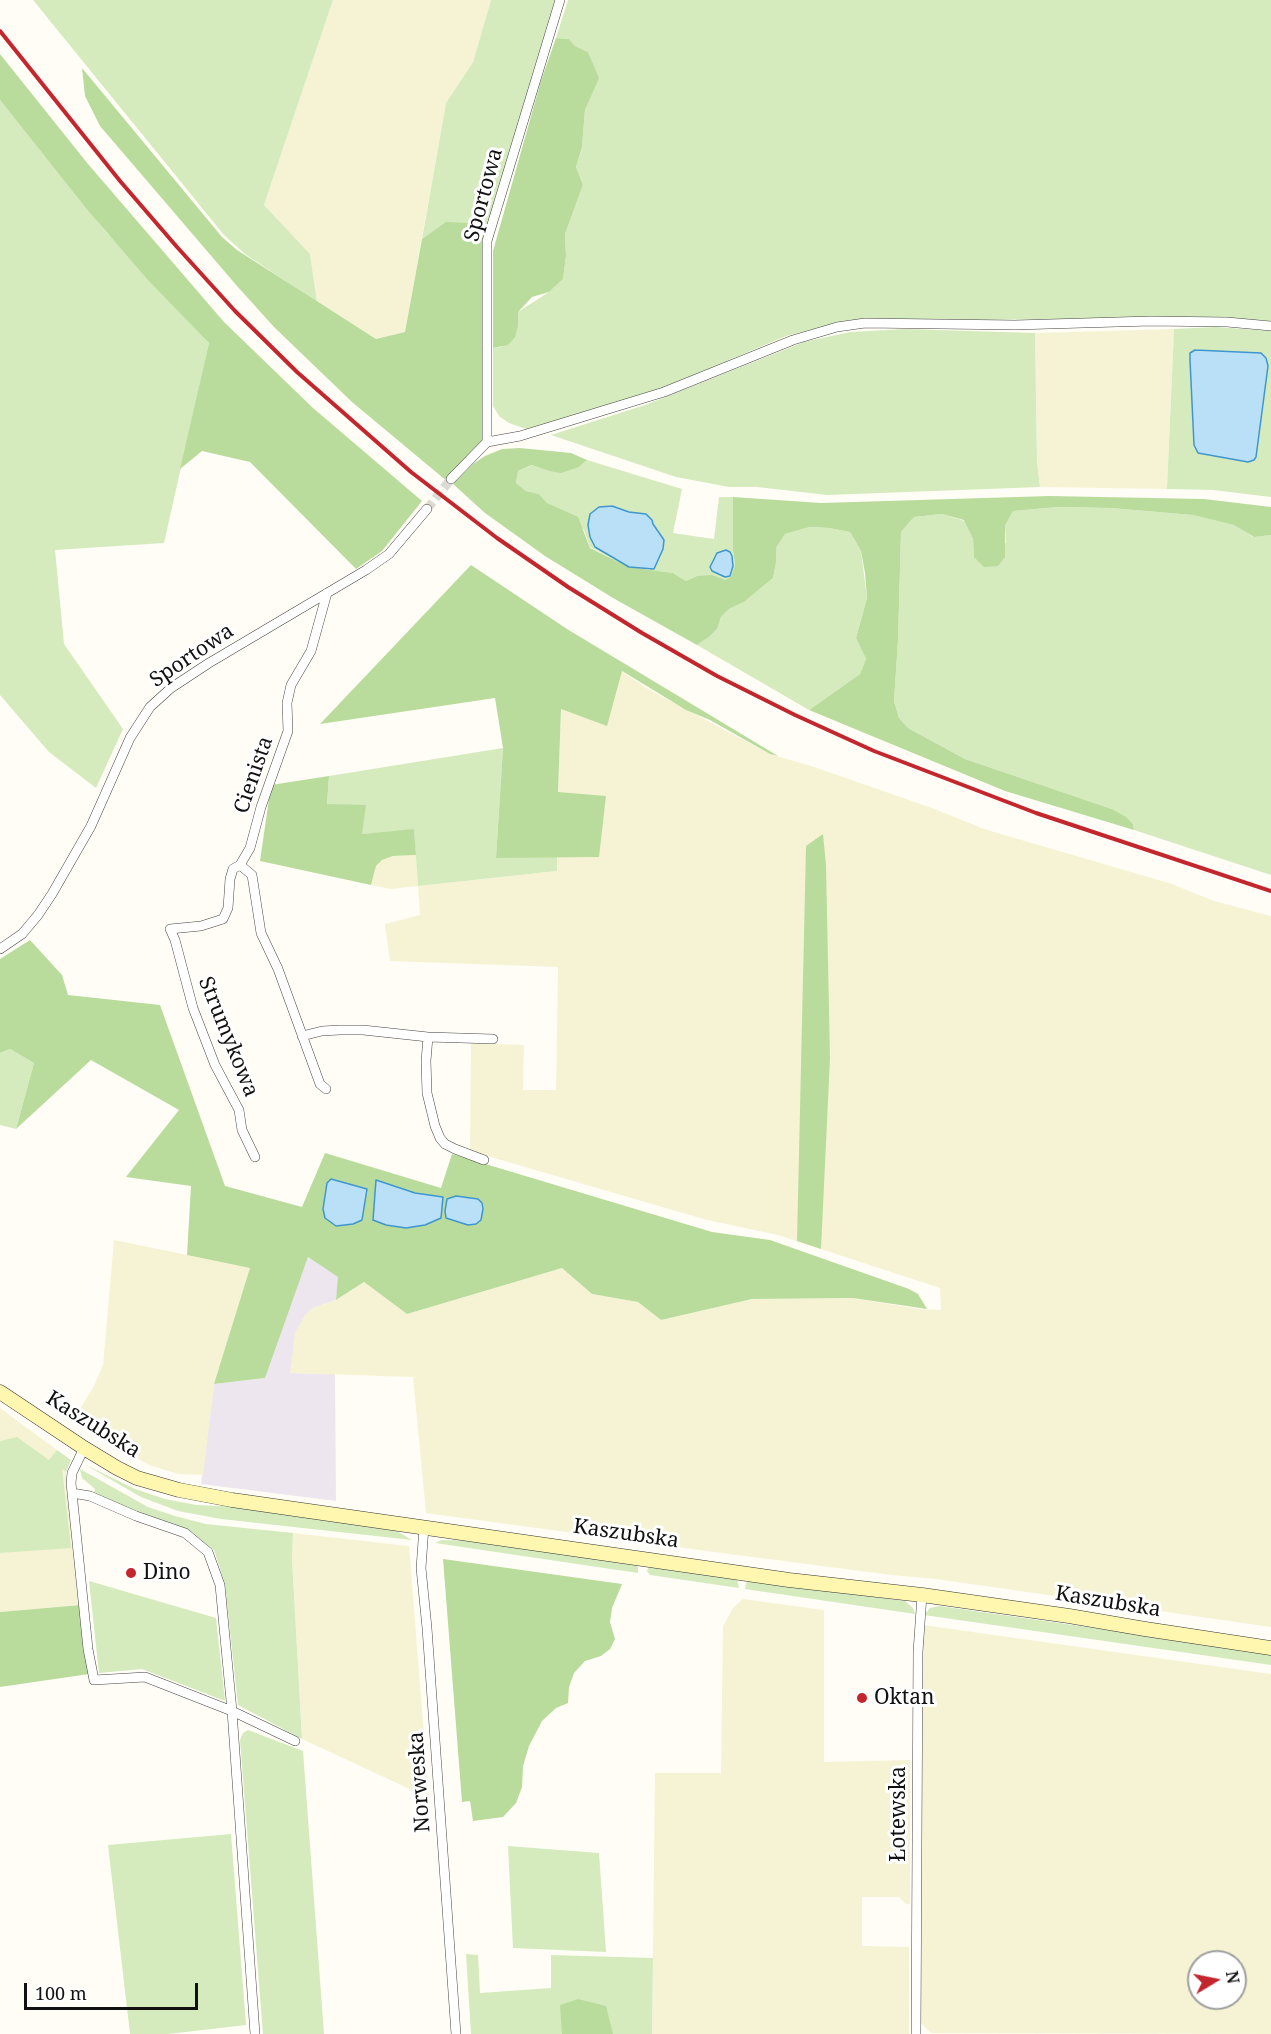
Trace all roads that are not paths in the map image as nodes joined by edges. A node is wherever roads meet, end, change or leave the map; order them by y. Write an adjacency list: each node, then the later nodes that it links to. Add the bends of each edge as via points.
1 (560, 0): 3 (street, Sportowa, via 487,241)
2 (1271, 326): 3 (street, via 1151,321 1015,326 865,323 837,327 793,340 664,393 520,436)
3 (487, 442): 4 (street)
4 (451, 479)
5 (427, 509): 6 (street, Sportowa, via 389,554)
6 (327, 593): 7 (street, Cienista, via 311,651 291,685 288,731 250,848); 9 (street, Sportowa, via 209,663 150,707 130,738 91,826 52,894 22,934)
7 (240, 865): 8 (street, Cienista, via 233,869 223,919); 10 (street, via 252,874 261,933)
8 (170, 929): 14 (street, Strumykowa, via 193,1008 215,1065 239,1110 242,1130)
9 (0, 949)
10 (302, 1036): 11 (street, via 322,1031 363,1030); 13 (street, via 320,1084)
11 (428, 1037): 12 (street); 15 (street, via 428,1093 438,1132 446,1144)
12 (494, 1039)
13 (326, 1089)
14 (255, 1157)
15 (484, 1160)
16 (0, 1392): 17 (main road, Kaszubska)
17 (84, 1448): 18 (street, via 72,1473); 19 (main road, Kaszubska, via 137,1478 179,1491)
18 (72, 1493): 22 (street, via 90,1496 185,1533 208,1552 220,1585); 22 (street, via 94,1680 146,1677)
19 (424, 1527): 20 (main road, Kaszubska); 26 (street, Norweska, via 421,1568)
20 (922, 1595): 21 (main road, Kaszubska); 24 (street, Łotewska, via 918,1652)
21 (1271, 1648)
22 (232, 1711): 23 (street); 25 (street)
23 (295, 1741)
24 (916, 2029): 27 (street)
25 (255, 2034)
26 (456, 2034)
27 (924, 2034)

